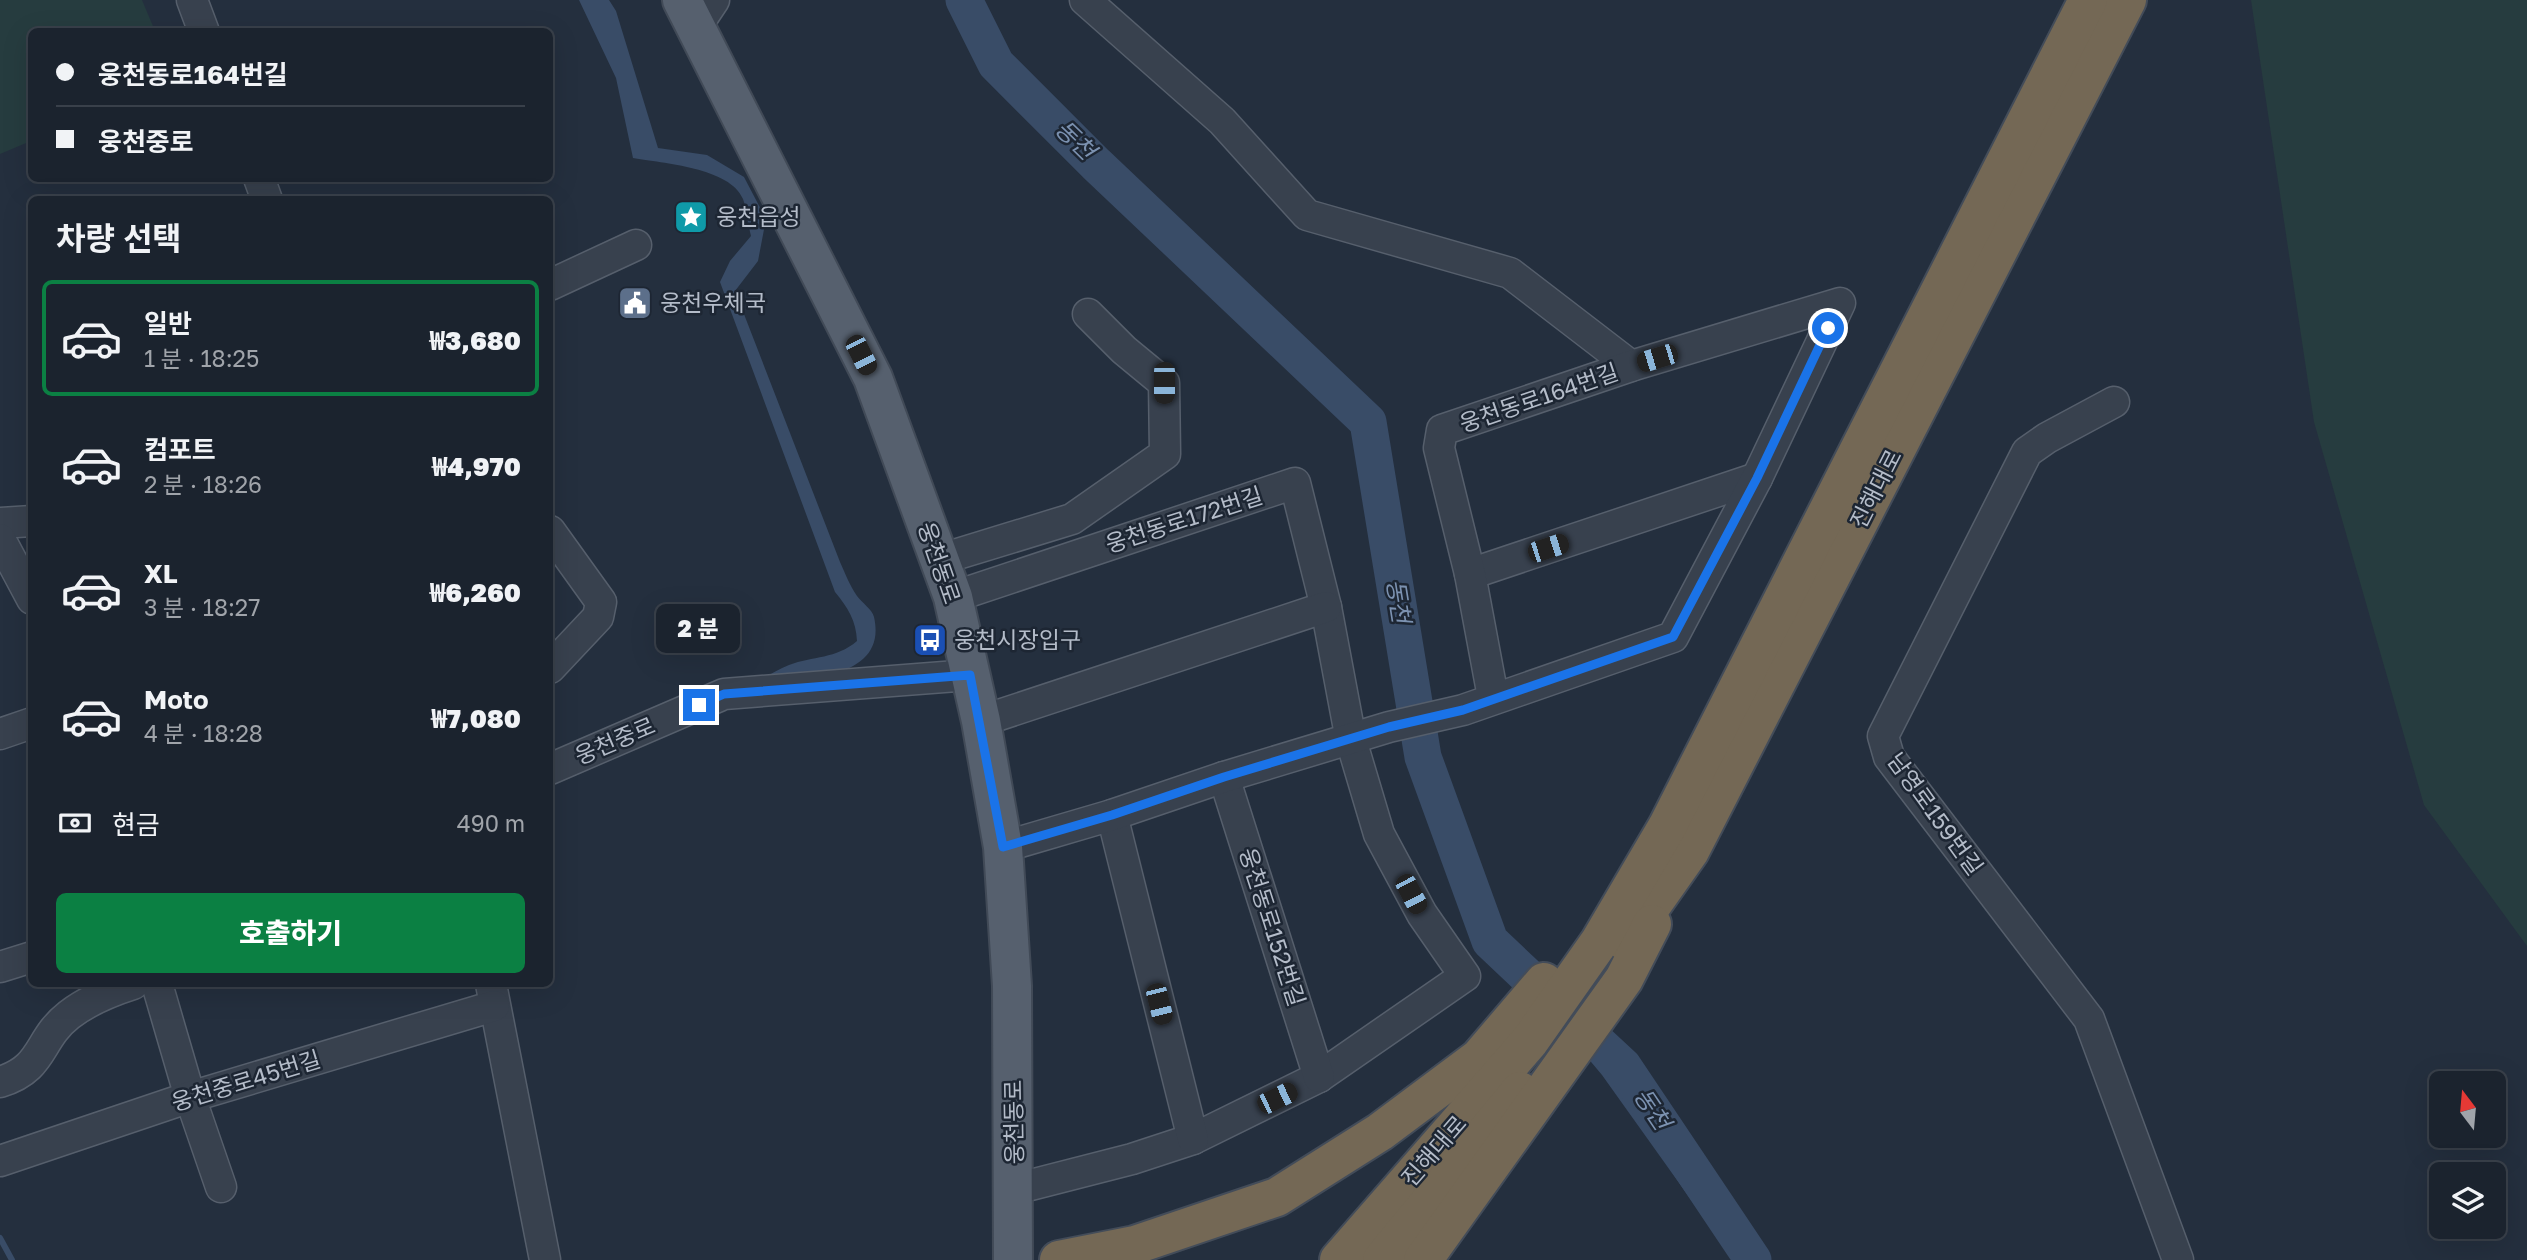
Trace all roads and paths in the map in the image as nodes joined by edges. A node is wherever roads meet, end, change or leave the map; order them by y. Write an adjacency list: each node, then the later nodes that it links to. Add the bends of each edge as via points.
1 (192, 0): 6 (street)
2 (1085, 0): 10 (street, via 1222,121 1307,215 1510,273)
3 (2088, 0): 32 (highway, 진해대로)
4 (2127, 0): 32 (highway, 진해대로)
5 (697, 9): 17 (main road, 웅천동로, via 873,378)
6 (202, 28)
7 (636, 245): 8 (street)
8 (553, 284)
9 (1088, 314): 17 (street, via 1164,383 1165,454 1072,519)
10 (1631, 366): 12 (street, 웅천동로164번길, via 1840,303); 18 (street, 웅천동로164번길, via 1443,430 1439,448)
11 (2114, 402): 55 (street, 남영로159번길, via 2027,452 1883,736 1889,757 2089,1019)
12 (1757, 478): 18 (street); 24 (street, 웅천동로164번길, via 1673,637)
13 (28, 521): 14 (street)
14 (0, 523)
15 (553, 535): 22 (street, via 601,602 598,617)
16 (0, 539): 19 (street)
17 (937, 560): 20 (main road, 웅천동로)
18 (1470, 574): 24 (street, 웅천동로164번길)
19 (28, 592)
20 (953, 597): 21 (street, 웅천동로172번길, via 1295,483); 23 (main road, 웅천동로)
21 (1326, 607): 25 (street); 28 (street, 웅천동로172번길)
22 (553, 665)
23 (970, 675): 25 (main road, 웅천동로); 29 (street, 웅천중로, via 724,694)
24 (1493, 697): 28 (street, 웅천동로164번길, via 1463,710)
25 (981, 721): 33 (main road, 웅천동로)
26 (28, 724): 27 (street)
27 (0, 734)
28 (1352, 740): 30 (street); 41 (street, via 1379,834 1422,914 1465,976)
29 (553, 768)
30 (1224, 777): 31 (street); 41 (street, 웅천동로152번길)
31 (1112, 815): 33 (street); 45 (street)
32 (1678, 839): 34 (highway); 34 (highway)
33 (1003, 847): 48 (main road, 웅천동로, via 1012,986)
34 (1606, 954): 40 (highway); 43 (highway)
35 (28, 958): 36 (street)
36 (0, 967)
37 (125, 987): 42 (street, via 68,1016 49,1036 37,1061 25,1072)
38 (158, 987): 44 (street)
39 (492, 995): 44 (street, 웅천중로45번길); 49 (street)
40 (1525, 1026): 51 (highway, via 1380,1132 1277,1197 1135,1245); 52 (highway, 진해대로)
41 (1319, 1077): 45 (street)
42 (0, 1082)
43 (1537, 1085): 53 (highway, 진해대로); 54 (highway)
44 (190, 1097): 46 (street, 웅천중로45번길); 47 (street)
45 (1193, 1139): 48 (street)
46 (0, 1161)
47 (221, 1187)
48 (1015, 1189): 50 (main road, 웅천동로)
49 (545, 1260)
50 (1013, 1260)
51 (1059, 1260)
52 (1339, 1260)
53 (1382, 1260)
54 (1423, 1260)
55 (2178, 1260)

